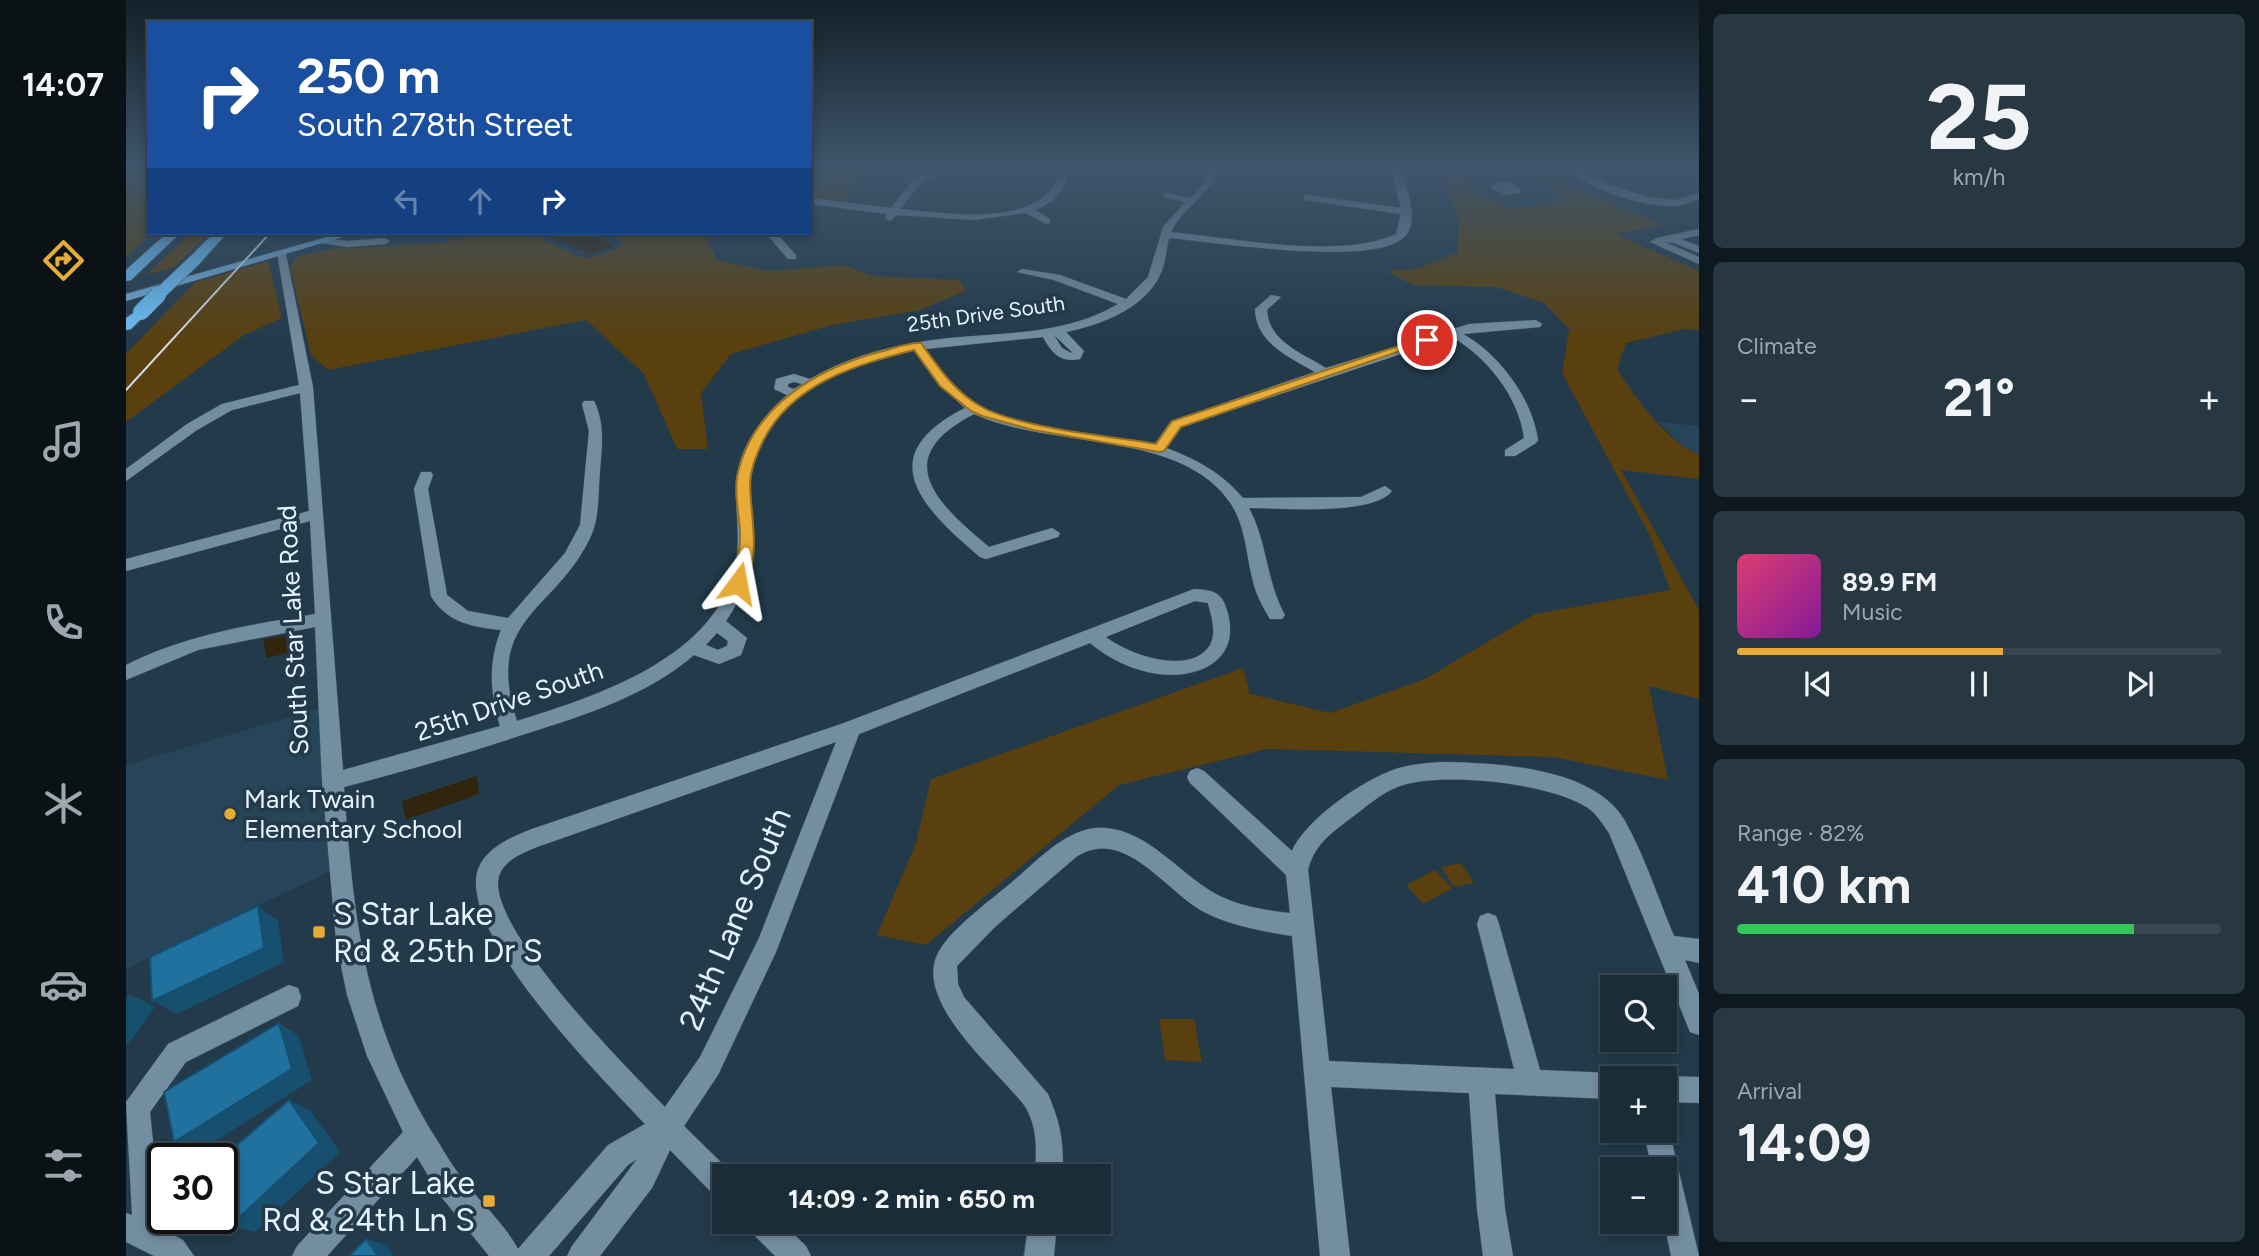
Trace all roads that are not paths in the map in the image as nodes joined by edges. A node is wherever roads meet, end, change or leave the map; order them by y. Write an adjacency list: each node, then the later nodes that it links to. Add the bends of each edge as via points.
1 (1168, 226): 4 (street)
2 (1404, 226): 4 (street, via 1395,240 1363,248)
3 (1699, 232): 9 (street)
4 (1166, 234): 20 (street, via 1155,274)
5 (172, 235): 17 (highway)
6 (219, 235): 22 (highway, bridge)
7 (344, 235): 10 (main road)
8 (773, 235): 14 (street)
9 (1674, 239): 12 (street); 15 (street, via 1655,242)
10 (324, 241): 11 (street); 13 (main road)
11 (385, 241)
12 (1699, 250)
13 (281, 254): 19 (main road); 26 (street, South Star Lake Road)
14 (792, 257)
15 (1699, 261)
16 (1022, 272): 20 (street, via 1056,277)
17 (126, 277)
18 (1275, 297): 25 (street, via 1261,309 1265,328)
19 (126, 298)
20 (1127, 304): 24 (street, 25th Drive South, via 1088,322 1052,331)
21 (1536, 324): 23 (street, via 1498,324)
22 (126, 326)
23 (1452, 332): 25 (street); 30 (street, via 1491,360 1527,422 1531,440)
24 (917, 346): 28 (street, via 944,384); 40 (street, 25th Drive South, via 858,361 813,383 771,419 751,452 743,479 746,558 738,583)
25 (1325, 373): 29 (street, via 1176,424)
26 (306, 387): 32 (street, via 227,407); 35 (street, South Star Lake Road)
27 (589, 404): 41 (street, via 596,431 584,538 565,567 528,602)
28 (975, 408): 29 (street, via 1033,427); 36 (street, via 929,441 919,467 926,493 955,527 986,553)
29 (1159, 448): 34 (street, via 1222,484)
30 (1510, 453)
31 (426, 475): 41 (street, via 421,489 439,596 445,608 456,615)
32 (126, 476)
33 (1385, 491): 34 (street, via 1361,502)
34 (1238, 503): 38 (street, via 1255,541 1263,594)
35 (317, 514): 37 (street); 39 (street, South Star Lake Road)
36 (1052, 533)
37 (126, 565)
38 (1276, 615)
39 (323, 619): 44 (street, via 177,648); 48 (street, South Star Lake Road)
40 (715, 622): 43 (street, 25th Drive South); 43 (street, via 737,638 735,650 719,657)
41 (512, 625): 46 (street, via 499,658 501,705)
42 (1091, 634): 42 (street, via 1100,645 1125,659 1176,669 1200,664 1216,650 1222,635 1216,600 1202,594); 45 (street)
43 (692, 647): 46 (street, 25th Drive South, via 653,675 597,702)
44 (126, 673)
45 (851, 729): 63 (street, 24th Lane South, via 768,944 709,1066); 63 (street, via 525,841 505,851 490,872 487,891 504,934 601,1061)
46 (510, 731): 48 (street, 25th Drive South, via 425,759)
47 (1197, 777): 49 (street)
48 (332, 781): 64 (street, South Star Lake Road, via 348,941 359,995 380,1056)
49 (1297, 870): 51 (street); 52 (street, via 1311,837 1400,776 1448,771 1539,782 1581,794 1607,813)
50 (1488, 924): 58 (street)
51 (1301, 926): 56 (street); 66 (street, via 1223,909 1132,847 1100,837 1073,846 962,940 947,959 948,993 1039,1102 1050,1135)
52 (1667, 946): 53 (street); 55 (street)
53 (1699, 951)
54 (289, 997): 62 (street, via 177,1053)
55 (1699, 1023)
56 (1315, 1073): 57 (street); 78 (street)
57 (1481, 1081): 58 (street); 79 (street)
58 (1531, 1083): 59 (street)
59 (1600, 1086)
60 (1677, 1089): 61 (street)
61 (1699, 1090)
62 (131, 1117): 68 (street)
63 (667, 1127): 67 (street); 74 (street, 24th Lane South, via 618,1155); 75 (street, 24th Lane South, via 642,1178)
64 (418, 1135): 72 (street); 73 (street, South Star Lake Road, via 449,1184)
65 (1659, 1143): 80 (street)
66 (1049, 1164)
67 (712, 1173)
68 (137, 1232): 71 (street)
69 (773, 1234): 76 (street)
70 (1042, 1234): 77 (street)
71 (179, 1256)
72 (307, 1256)
73 (507, 1256)
74 (530, 1256)
75 (582, 1256)
76 (796, 1256)
77 (1039, 1256)
78 (1335, 1256)
79 (1498, 1256)
80 (1686, 1256)

